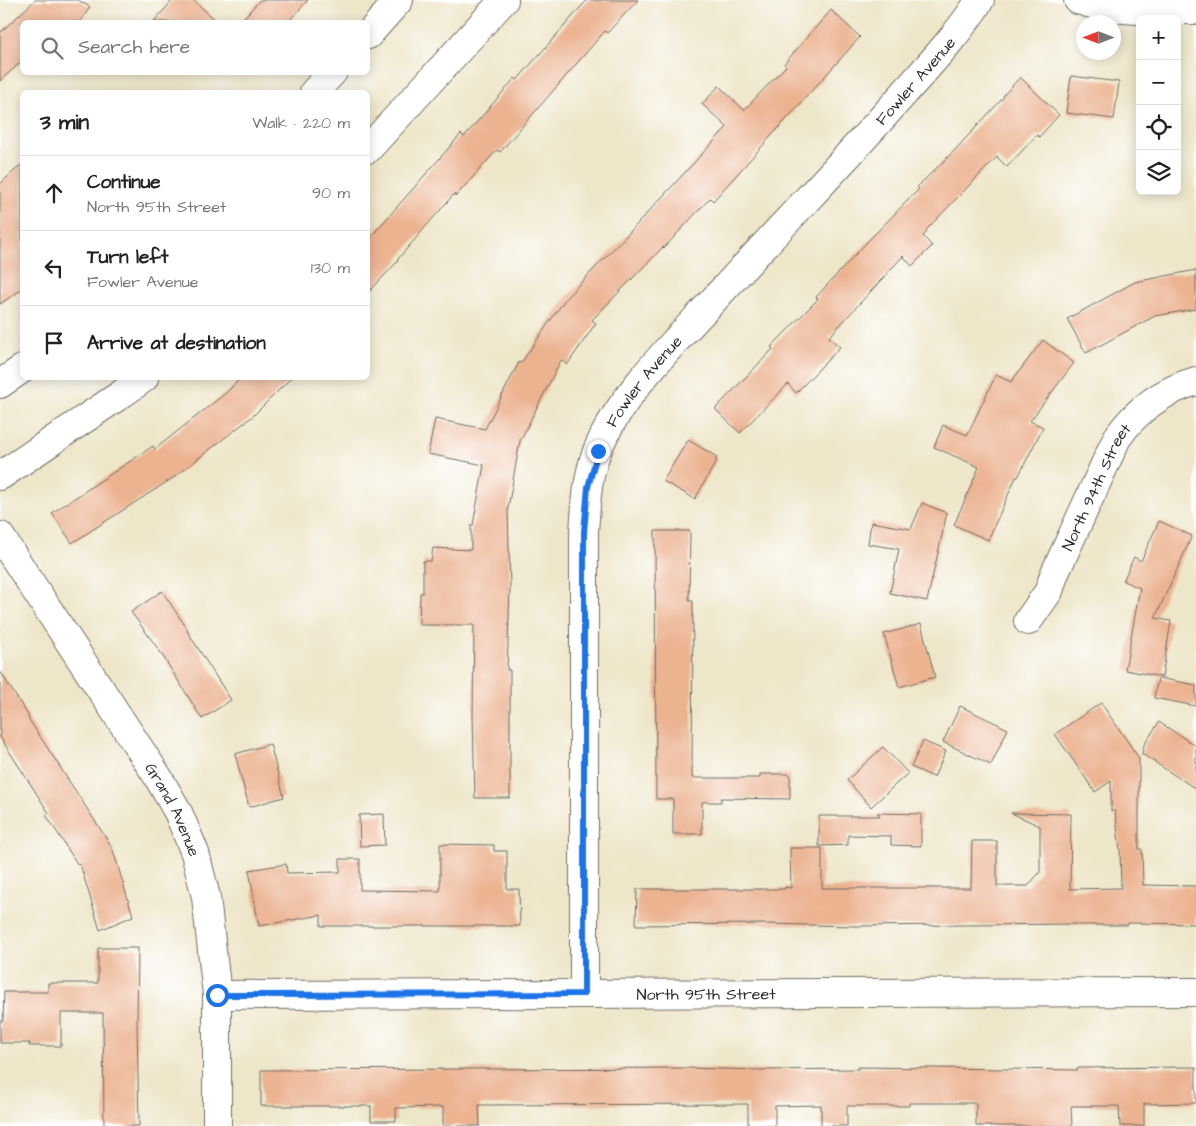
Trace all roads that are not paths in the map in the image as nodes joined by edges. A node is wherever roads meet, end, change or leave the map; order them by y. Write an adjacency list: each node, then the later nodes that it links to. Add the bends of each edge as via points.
1 (399, 0): 6 (street)
2 (504, 0): 9 (street)
3 (980, 0): 18 (street, Fowler Avenue, via 952,38 877,124 667,350 622,406 598,451 588,487 584,532)
4 (1078, 0): 5 (street, via 1110,7)
5 (1196, 10)
6 (370, 33)
7 (329, 75): 8 (street)
8 (316, 90)
9 (370, 147)
10 (20, 369): 13 (street)
11 (141, 380): 14 (street)
12 (1196, 381): 16 (street, North 94th Street, via 1150,401 1127,423 1113,447 1049,591)
13 (0, 384)
14 (0, 476)
15 (0, 536): 19 (street, Grand Avenue, via 178,812 195,853 206,897)
16 (1028, 622)
17 (1196, 992): 18 (street, North 95th Street)
18 (584, 994): 19 (street, North 95th Street)
19 (217, 995): 20 (street, Grand Avenue)
20 (217, 1126)

